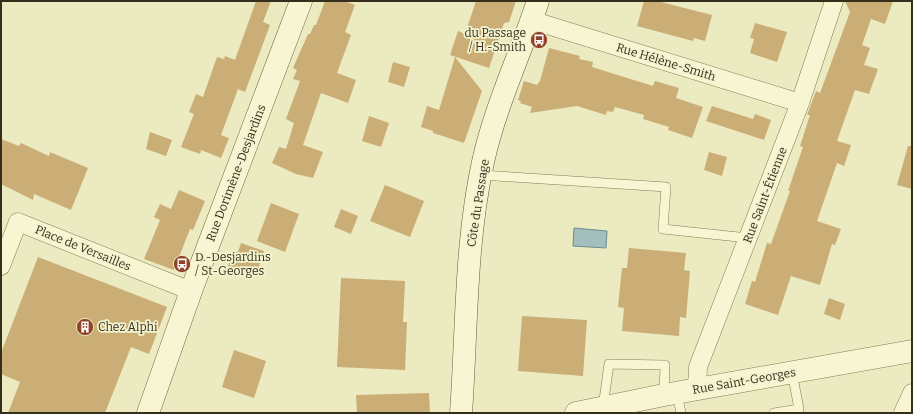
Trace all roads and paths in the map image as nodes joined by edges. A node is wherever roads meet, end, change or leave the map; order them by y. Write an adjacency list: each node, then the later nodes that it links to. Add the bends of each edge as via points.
1 (301, 1): 8 (main road, Rue Dorimène-Desjardins)
2 (834, 1): 4 (street, Rue Saint-Étienne)
3 (535, 10): 4 (street, Rue Hélène-Smith); 5 (main road, Côte du Passage, via 504,93)
4 (800, 103): 6 (street, Rue Saint-Étienne)
5 (481, 175): 6 (lane, via 666,187 663,229); 15 (main road, Côte du Passage, via 469,272)
6 (748, 238): 12 (street, Rue Saint-Étienne, via 698,367)
7 (1, 266): 8 (street, Place de Versailles, via 18,222)
8 (191, 291): 14 (main road, Rue Dorimène-Desjardins)
9 (912, 351): 10 (main road, Rue Saint-Georges)
10 (792, 372): 12 (main road, Rue Saint-Georges); 17 (lane, via 799,409)
11 (912, 393): 18 (street)
12 (680, 397): 13 (main road, Rue Saint-Georges); 13 (lane, via 665,366 609,364)
13 (602, 407): 16 (main road, Rue Saint-Georges)
14 (148, 413)
15 (461, 413)
16 (576, 413)
17 (774, 413)
18 (903, 413)

